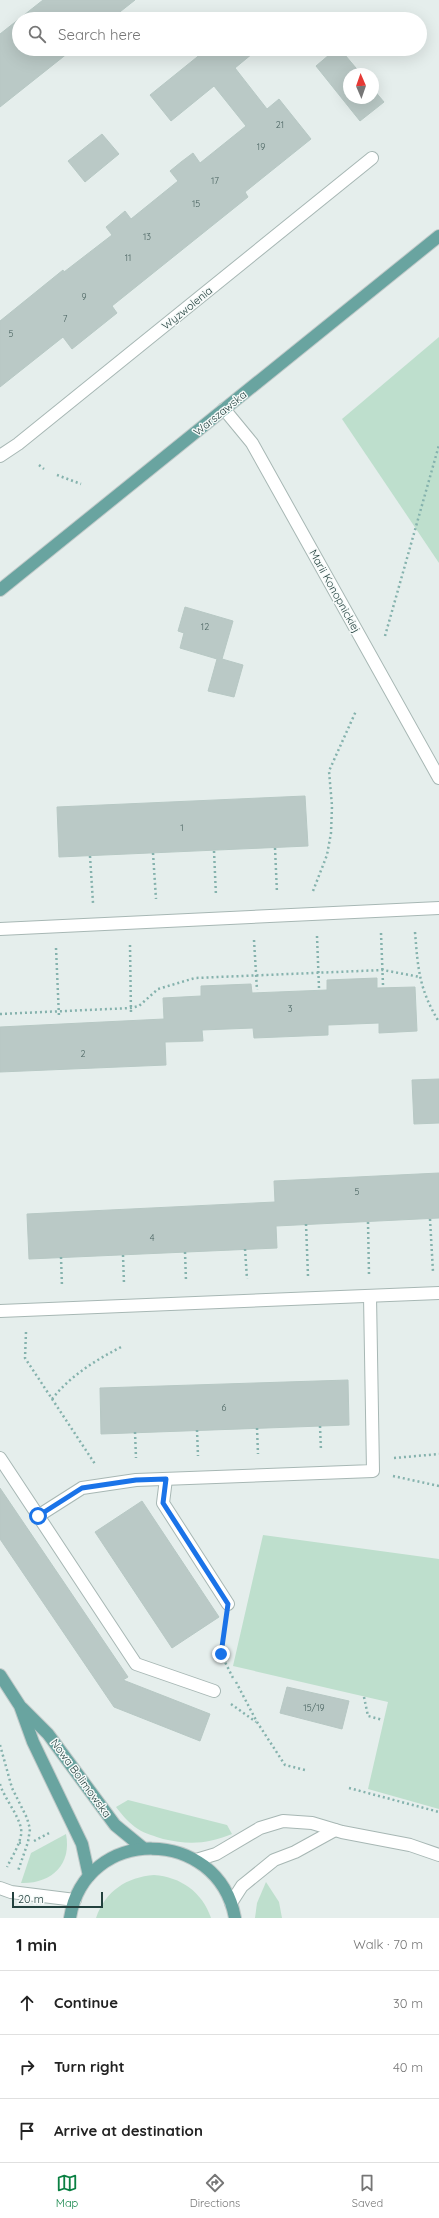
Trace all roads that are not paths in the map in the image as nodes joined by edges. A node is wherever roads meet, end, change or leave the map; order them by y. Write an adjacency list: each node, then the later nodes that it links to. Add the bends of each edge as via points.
1 (372, 158): 4 (street, Wyzwolenia)
2 (439, 236): 3 (main road, Warszawska)
3 (224, 409): 5 (main road, Warszawska); 6 (street, Marii Konopnickiej, via 252,443)
4 (0, 456)
5 (0, 590)
6 (439, 778)
7 (439, 908): 8 (street)
8 (0, 929)
9 (436, 1293): 10 (street)
10 (370, 1296): 11 (street); 13 (street, via 373,1466)
11 (0, 1311)
12 (0, 1458): 14 (street)
13 (166, 1479): 14 (street, via 136,1480 82,1488); 15 (street, via 163,1503)
14 (38, 1516): 17 (street, via 136,1664)
15 (228, 1604)
16 (0, 1675): 18 (main road, Nowa Bolimowska)
17 (214, 1691)
18 (20, 1706): 20 (main road, Nowa Bolimowska, via 48,1734 115,1825); 23 (main road, Nowa Bolimowska, via 33,1742 82,1844)
19 (335, 1830): 21 (street, via 410,1845); 22 (street, via 312,1823 283,1821 260,1828 216,1854); 26 (street, via 295,1852 274,1860 242,1886)
20 (143, 1848): 22 (main road, via 171,1850); 23 (main road, via 123,1853 105,1862)
21 (439, 1855)
22 (196, 1860): 26 (main road, via 223,1886)
23 (89, 1876): 25 (main road)
24 (6, 1890): 25 (street)
25 (75, 1900): 27 (main road)
26 (232, 1904): 28 (main road)
27 (70, 1918)
28 (235, 1918)

